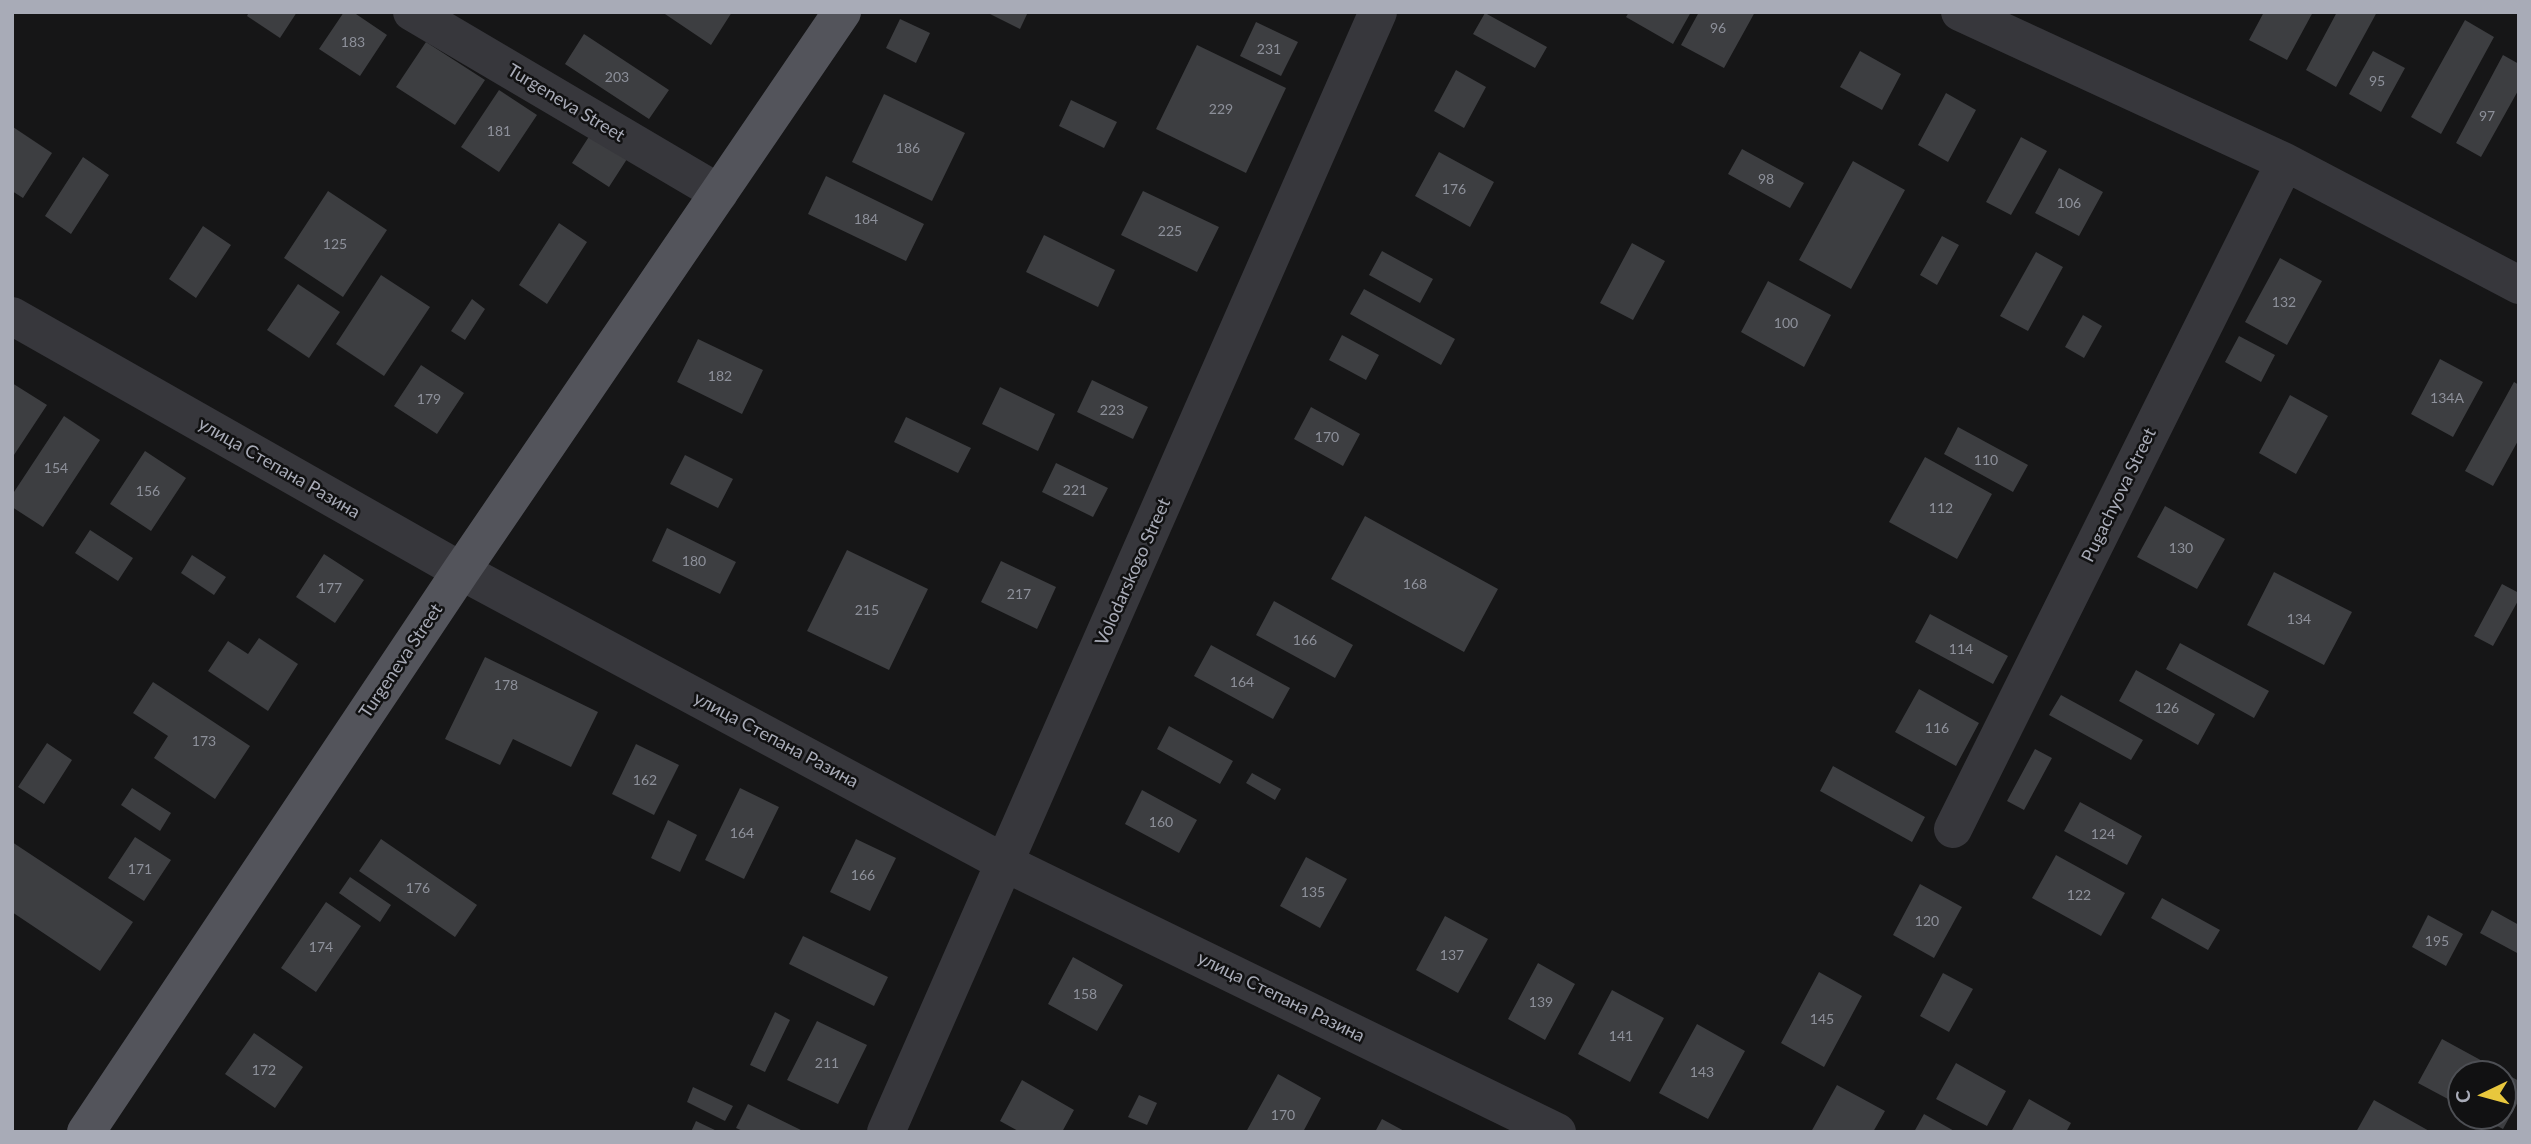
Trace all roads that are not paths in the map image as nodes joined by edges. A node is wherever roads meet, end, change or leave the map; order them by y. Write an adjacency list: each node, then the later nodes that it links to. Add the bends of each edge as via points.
1 (412, 12): 6 (street, Turgeneva Street)
2 (842, 12): 6 (main road, Turgeneva Street)
3 (1378, 12): 11 (street, Volodarskogo Street)
4 (1960, 12): 5 (street)
5 (2284, 162): 7 (street); 10 (street, Pugachyova Street)
6 (719, 193): 9 (main road, Turgeneva Street)
7 (2519, 285)
8 (12, 316): 9 (street, улица Степана Разина)
9 (461, 571): 11 (street, улица Степана Разина); 12 (main road, Turgeneva Street)
10 (1953, 829)
11 (1005, 863): 13 (street, Volodarskogo Street); 14 (street, улица Степана Разина)
12 (86, 1132)
13 (886, 1132)
14 (1557, 1132)

